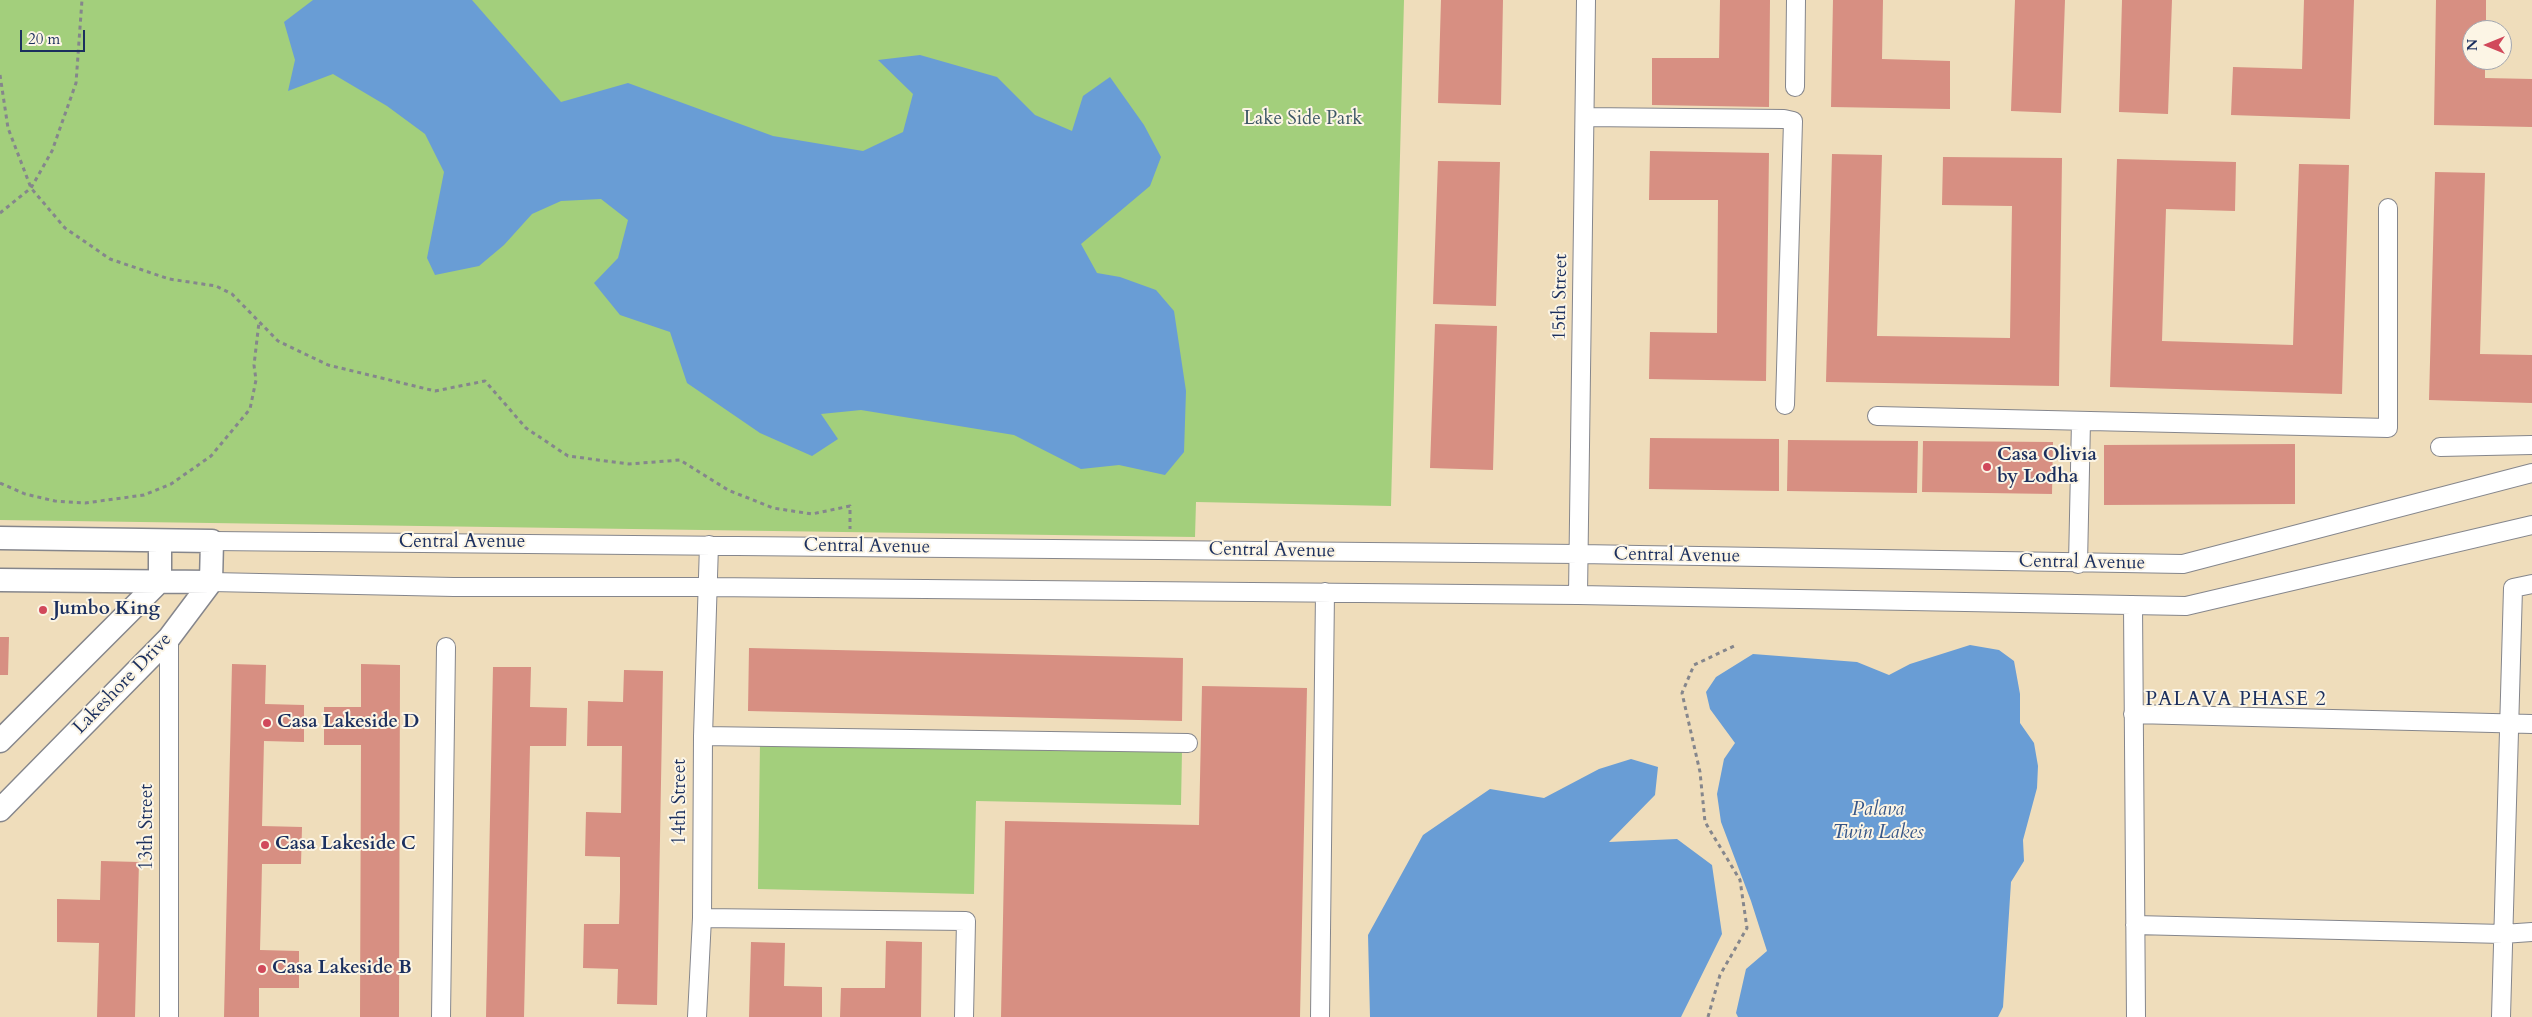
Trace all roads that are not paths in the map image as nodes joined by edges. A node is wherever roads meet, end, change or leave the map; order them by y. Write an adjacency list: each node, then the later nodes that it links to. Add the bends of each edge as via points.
1 (1586, 0): 4 (street, 15th Street)
2 (1796, 0): 3 (street)
3 (1795, 87)
4 (1585, 117): 6 (street, via 1784,119 1793,122); 17 (street, 15th Street)
5 (2388, 208): 8 (street, via 2388,428)
6 (1785, 405)
7 (1877, 416): 8 (street)
8 (2081, 421): 18 (street)
9 (2532, 445): 10 (street)
10 (2440, 447)
11 (2532, 473): 18 (street, Central Avenue, via 2183,564)
12 (2532, 525): 26 (street, via 2186,606)
13 (0, 538): 14 (street, Central Avenue)
14 (160, 541): 15 (street, Central Avenue); 20 (street)
15 (212, 541): 16 (street, Central Avenue); 21 (street)
16 (709, 545): 17 (street, Central Avenue); 23 (street, 14th Street)
17 (1579, 554): 18 (street, Central Avenue); 25 (street, 15th Street)
18 (2078, 564)
19 (0, 580): 20 (street)
20 (160, 581): 21 (street); 33 (street)
21 (211, 582): 23 (street, via 454,587); 27 (street, Lakeshore Drive)
22 (2532, 584): 30 (street, via 2513,588)
23 (707, 587): 24 (street); 32 (street, 14th Street)
24 (1325, 592): 25 (street); 44 (street)
25 (1578, 595): 26 (street)
26 (2133, 605): 29 (street)
27 (169, 638): 35 (street, Lakeshore Drive); 40 (street, 13th Street)
28 (446, 647): 41 (street)
29 (2134, 714): 30 (street); 37 (street)
30 (2509, 723): 31 (street); 39 (street)
31 (2532, 724)
32 (703, 736): 34 (street); 36 (street, 14th Street)
33 (0, 742)
34 (1188, 743)
35 (0, 810)
36 (702, 918): 42 (street, 14th Street); 43 (street, via 966,921)
37 (2135, 925): 39 (street); 45 (street)
38 (2532, 932): 39 (street)
39 (2503, 934): 46 (street)
40 (169, 1017)
41 (441, 1017)
42 (697, 1017)
43 (964, 1017)
44 (1320, 1017)
45 (2136, 1017)
46 (2501, 1017)

